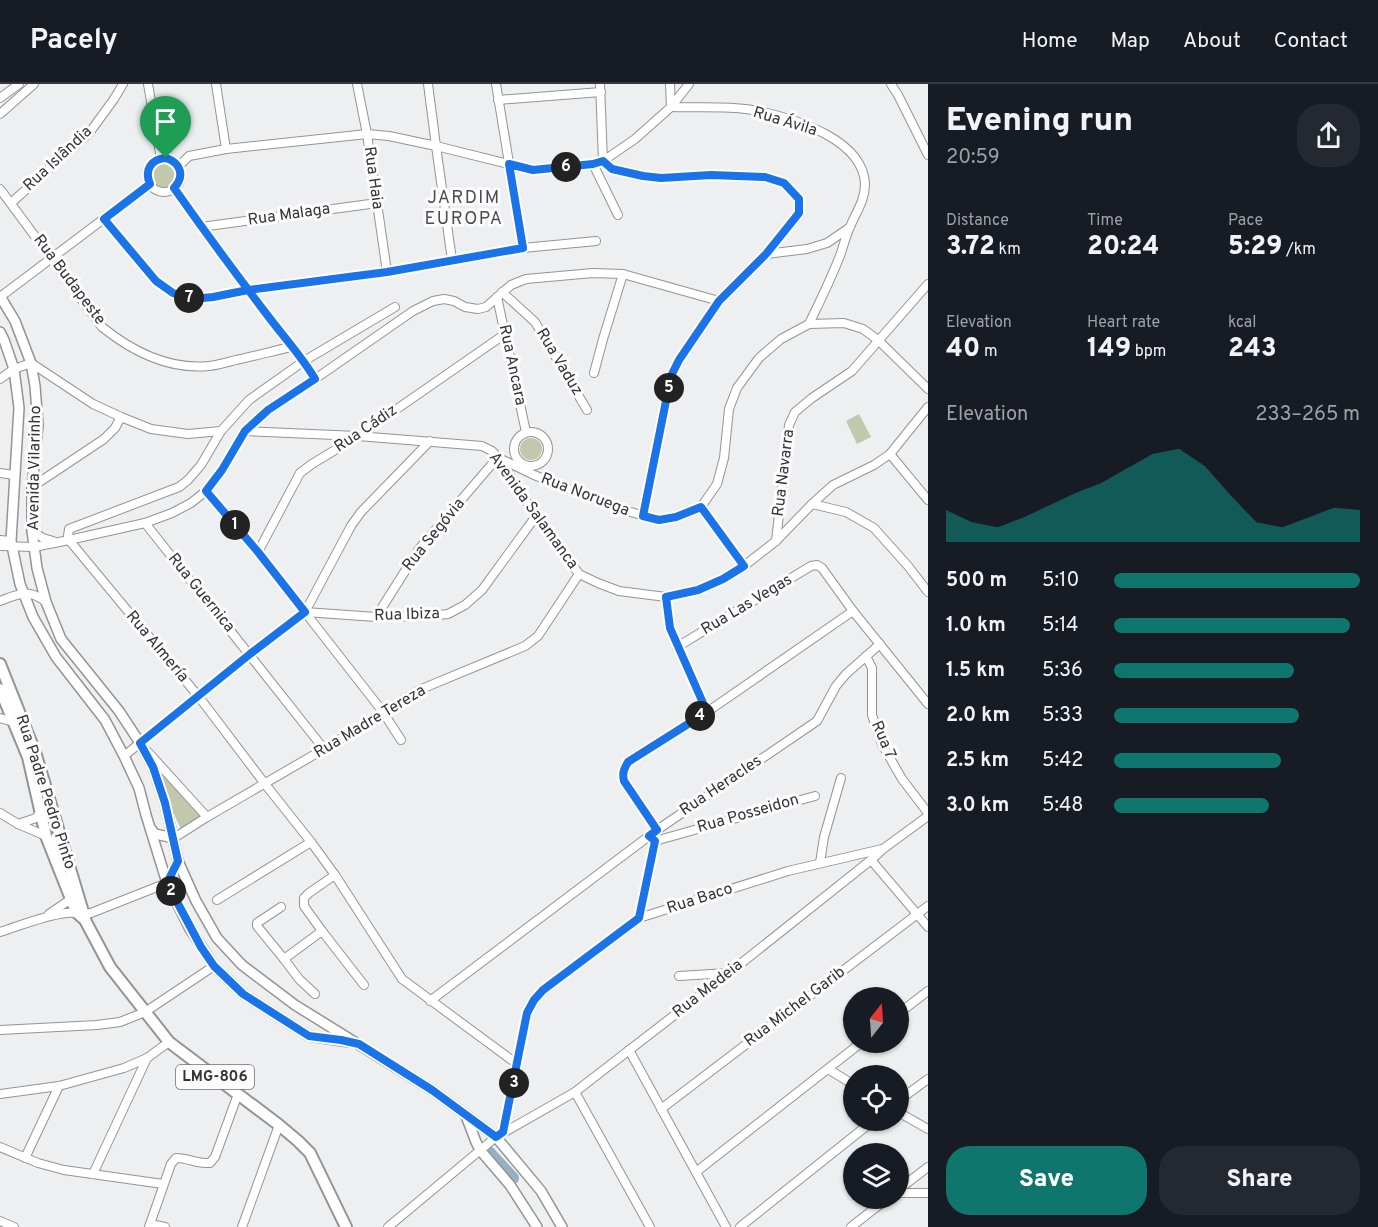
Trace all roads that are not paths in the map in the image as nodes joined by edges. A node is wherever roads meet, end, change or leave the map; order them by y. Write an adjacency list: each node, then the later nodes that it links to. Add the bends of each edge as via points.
1 (19, 84): 13 (street)
2 (34, 84): 16 (street)
3 (123, 84): 29 (street, Rua Islândia, via 90,132)
4 (148, 84): 21 (street)
5 (216, 84): 19 (street)
6 (357, 84): 17 (street, Rua Haia)
7 (428, 84): 18 (street)
8 (496, 84): 14 (street)
9 (670, 84): 15 (street)
10 (689, 84): 15 (street)
11 (891, 84): 20 (street)
12 (600, 88): 14 (street); 22 (street)
13 (0, 98)
14 (498, 100): 23 (street)
15 (671, 107): 22 (street); 34 (street, Rua Ávila, via 762,111 833,137 861,166 865,183 863,201)
16 (0, 114)
17 (367, 134): 18 (street); 19 (street); 30 (street, Rua Haia)
18 (436, 146): 23 (street); 39 (street)
19 (226, 149): 25 (street, via 189,156)
20 (928, 155)
21 (161, 159): 25 (street, via 171,160); 26 (street, via 148,168)
22 (603, 161): 24 (street); 37 (street, via 612,169 643,176 765,177 784,183 799,199 799,213)
23 (509, 164): 24 (street, via 533,170); 36 (street)
24 (593, 164): 31 (street)
25 (178, 167): 27 (street, via 180,180)
26 (150, 184): 27 (street, via 158,191); 32 (street)
27 (174, 188): 33 (street)
28 (0, 189): 29 (street, Rua Budapeste)
29 (11, 202): 38 (street, Rua Budapeste)
30 (377, 203): 33 (street, Rua Malaga); 40 (street, Rua Haia)
31 (618, 215)
32 (104, 219): 38 (street); 43 (street, via 156,281 173,293 192,299)
33 (201, 227): 43 (street)
34 (849, 227): 37 (street, via 827,243); 48 (street, Rua Ávila, via 842,252)
35 (596, 241): 36 (street)
36 (523, 248): 39 (street)
37 (766, 254): 46 (street)
38 (51, 258): 45 (street); 52 (street, Rua Budapeste, via 102,327 141,353 186,366 210,366)
39 (452, 260): 40 (street)
40 (387, 272): 43 (street)
41 (623, 274): 44 (street, via 526,279); 46 (street); 56 (street)
42 (928, 284): 51 (street, Rua Navarra)
43 (248, 290): 52 (street)
44 (500, 295): 50 (street, Rua Ancara); 58 (street, via 478,309 444,299 413,310); 61 (street, Rua Vaduz, via 535,322)
45 (0, 296): 54 (main road, Avenida Vilarinho, via 15,321)
46 (719, 301): 81 (street, via 671,376)
47 (394, 307): 53 (street)
48 (809, 324): 51 (street, via 844,323 863,329); 79 (street, via 781,339 759,358 737,388 729,410 717,484)
49 (0, 332): 55 (main road, Avenida Vilarinho)
50 (505, 334): 65 (street, Rua Ancara); 66 (street, Rua Cádiz)
51 (878, 340): 59 (street); 86 (street, Rua Navarra, via 852,371 795,412 789,425)
52 (291, 347): 53 (street)
53 (304, 361): 58 (street); 63 (street, via 249,400)
54 (31, 363): 55 (street); 62 (street, via 93,404); 75 (main road, Avenida Vilarinho, via 38,425)
55 (14, 369): 57 (street); 73 (main road, Avenida Vilarinho, via 19,408)
56 (594, 373)
57 (0, 379)
58 (315, 379): 64 (street, via 268,410)
59 (928, 389)
60 (928, 407): 69 (street, Avenida Salamanca)
61 (587, 410)
62 (121, 417): 63 (street, via 151,429 188,434); 75 (street, via 104,439)
63 (220, 431): 85 (street, via 201,465 179,487 69,529)
64 (245, 431): 66 (street, Avenida Salamanca); 76 (street)
65 (526, 432): 68 (street, via 514,444); 71 (street, via 542,435 548,446 546,457)
66 (358, 436): 67 (street, Avenida Salamanca); 91 (street, Rua Cádiz, via 300,473)
67 (430, 441): 70 (street, Avenida Salamanca, via 482,446); 100 (street, via 361,512)
68 (515, 454): 70 (street); 71 (street, via 521,463)
69 (890, 454): 77 (street); 78 (street, Avenida Salamanca, via 833,485)
70 (498, 458): 74 (street, Rua Noruega); 80 (street, Avenida Salamanca); 101 (street, Rua Segóvia, via 419,549)
71 (532, 466): 74 (street)
72 (0, 472): 73 (street)
73 (14, 475): 88 (main road, Avenida Vilarinho)
74 (534, 476): 81 (street, Rua Noruega)
75 (32, 487): 83 (main road, Avenida Vilarinho)
76 (206, 491): 82 (street, via 172,513); 91 (street)
77 (928, 500)
78 (812, 504): 86 (street, Avenida Salamanca); 95 (street, via 846,512 874,528)
79 (701, 507): 81 (street, Rua Noruega, via 659,520); 92 (street)
80 (536, 516): 93 (street, Avenida Salamanca); 101 (street, Rua Ibiza, via 482,590 465,605 448,614)
81 (643, 516)
82 (145, 523): 85 (street); 104 (street, Rua Guernica)
83 (32, 531): 87 (street); 90 (main road, Avenida Vilarinho)
84 (0, 540): 88 (street)
85 (69, 540): 87 (street); 108 (street, Rua Almería)
86 (776, 541): 92 (street, Avenida Salamanca)
87 (58, 542): 90 (street)
88 (12, 544): 89 (street); 90 (street); 94 (main road, Avenida Vilarinho)
89 (0, 546)
90 (34, 547): 98 (main road, Avenida Vilarinho)
91 (258, 552): 100 (street)
92 (744, 566): 96 (street, Avenida Salamanca, via 698,590)
93 (579, 574): 96 (street, Avenida Salamanca, via 619,591); 110 (street, Rua Madre Tereza, via 538,636 525,646 419,690)
94 (24, 592): 97 (street); 98 (street); 117 (main road, Avenida Vilarinho, via 56,657 105,720)
95 (928, 592)
96 (666, 597): 103 (street, via 670,628)
97 (0, 601)
98 (46, 602): 115 (main road, Avenida Vilarinho, via 62,639)
99 (853, 611): 102 (street); 103 (street, Rua Las Vegas, via 822,568 812,566); 111 (street)
100 (305, 612): 101 (street, Rua Ibiza); 104 (street); 110 (street)
101 (376, 617)
102 (880, 644): 105 (street, Rua Heracles); 109 (street)
103 (678, 647): 111 (street)
104 (250, 654): 108 (street); 116 (street, Rua Guernica)
105 (866, 656): 123 (street, Rua 7, via 872,668 872,715 882,744); 127 (street, Rua Heracles, via 836,686 817,721)
106 (0, 664): 136 (highway, Rua Padre Pedro Pinto / LMG-806, via 35,752)
107 (0, 689): 113 (highway, Rua Padre Pedro Pinto / LMG-806)
108 (199, 697): 115 (street); 119 (street, Rua Almería)
109 (928, 705)
110 (383, 712): 114 (street); 116 (street, Rua Madre Tereza)
111 (707, 712): 127 (street, via 624,768 624,781)
112 (0, 718): 113 (street)
113 (14, 722): 121 (highway, Rua Padre Pedro Pinto / LMG-806, via 28,756)
114 (401, 740)
115 (140, 743): 117 (street); 125 (street); 129 (main road, Avenida Vilarinho, via 153,767)
116 (324, 749): 119 (street, Rua Madre Tereza)
117 (124, 756): 124 (main road, Avenida Vilarinho)
118 (841, 778): 135 (street)
119 (265, 784): 125 (street, Rua Madre Tereza); 131 (street, Rua Almería)
120 (815, 796): 130 (street, Rua Posseidon)
121 (41, 811): 126 (street, via 36,818); 128 (highway, Rua Padre Pedro Pinto / LMG-806)
122 (0, 813): 126 (street)
123 (928, 814): 132 (street, Rua Medeia)
124 (146, 815): 129 (main road, via 154,834); 138 (main road, Avenida Vilarinho)
125 (207, 817): 129 (street, Rua Madre Tereza)
126 (18, 824): 128 (street)
127 (657, 830): 130 (street, Rua Heracles)
128 (46, 836): 136 (street); 139 (highway, Rua Padre Pedro Pinto / LMG-806)
129 (174, 838): 134 (main road, Avenida Vilarinho)
130 (652, 838): 146 (street); 157 (street, Rua Heracles)
131 (311, 842): 137 (street, Rua Almería); 140 (street)
132 (883, 849): 133 (street, Rua Medeia); 135 (street, Rua Baco)
133 (871, 860): 143 (street); 152 (street, Rua Medeia)
134 (178, 861): 138 (main road); 162 (main road, Avenida Vilarinho, via 217,938 242,965 295,1005)
135 (820, 863): 146 (street, Rua Baco)
136 (70, 864): 139 (highway, Rua Padre Pedro Pinto / LMG-806)
137 (335, 875): 148 (street, via 304,898 304,906); 157 (street, Rua Almería, via 402,979)
138 (167, 883): 145 (street); 151 (main road, Avenida Vilarinho)
139 (74, 897): 144 (street); 145 (highway, Rua Padre Pedro Pinto / LMG-806)
140 (218, 900)
141 (928, 906): 143 (street, Rua Michel Garib)
142 (280, 907): 150 (street, via 258,921 257,926)
143 (917, 914): 147 (street); 175 (street, Rua Michel Garib)
144 (45, 916): 145 (street); 149 (street)
145 (82, 916): 159 (highway, Rua Padre Pedro Pinto / LMG-806, via 110,967)
146 (639, 918): 166 (street, Rua Baco, via 534,1000 527,1013)
147 (928, 927)
148 (322, 931): 150 (street); 154 (street)
149 (0, 932)
150 (284, 959): 156 (street)
151 (214, 966): 159 (street); 162 (main road, Avenida Vilarinho, via 243,994 309,1036)
152 (729, 973): 153 (street); 163 (street, Rua Medeia)
153 (679, 976)
154 (364, 985)
155 (928, 991): 158 (street)
156 (315, 994)
157 (430, 1000): 166 (street, Rua Almería)
158 (909, 1006)
159 (145, 1012): 160 (street, via 108,1024); 161 (highway, Rua Padre Pedro Pinto / LMG-806)
160 (0, 1030)
161 (169, 1042): 165 (street); 174 (highway, Rua Padre Pedro Pinto / LMG-806)
162 (359, 1044): 176 (main road, Avenida Vilarinho)
163 (629, 1050): 171 (street, Rua Medeia); 175 (street)
164 (848, 1053): 167 (street)
165 (147, 1058): 170 (street); 187 (street)
166 (518, 1064): 181 (street, Rua Baco)
167 (828, 1069): 168 (street); 186 (street)
168 (843, 1078)
169 (928, 1079): 172 (street)
170 (59, 1086): 173 (street); 184 (street)
171 (575, 1092): 181 (street, Rua Medeia); 202 (street)
172 (909, 1093)
173 (0, 1094)
174 (238, 1094): 178 (highway, Rua Padre Pedro Pinto / LMG-806); 189 (street, via 210,1163 176,1158)
175 (661, 1109): 186 (street)
176 (465, 1114): 181 (main road, Avenida Vilarinho); 182 (main road)
177 (909, 1118): 179 (street)
178 (279, 1125): 197 (street); 198 (highway, Rua Padre Pedro Pinto / LMG-806, via 310,1153)
179 (928, 1129)
180 (860, 1131): 204 (street)
181 (500, 1135): 182 (street, Rua Medeia); 201 (main road, Avenida Vilarinho)
182 (478, 1146): 199 (street, Rua Medeia); 200 (main road)
183 (0, 1147): 184 (street)
184 (25, 1158): 187 (street)
185 (928, 1167): 188 (street)
186 (696, 1172): 203 (street)
187 (93, 1174): 189 (street)
188 (909, 1183)
189 (163, 1184): 194 (street)
190 (909, 1192): 191 (street)
191 (928, 1193)
192 (874, 1209): 205 (street)
193 (0, 1221): 195 (street)
194 (149, 1226): 196 (street)
195 (14, 1227)
196 (165, 1227)
197 (242, 1227)
198 (346, 1227)
199 (388, 1227)
200 (537, 1227)
201 (562, 1227)
202 (650, 1227)
203 (726, 1227)
204 (740, 1227)
205 (851, 1227)

